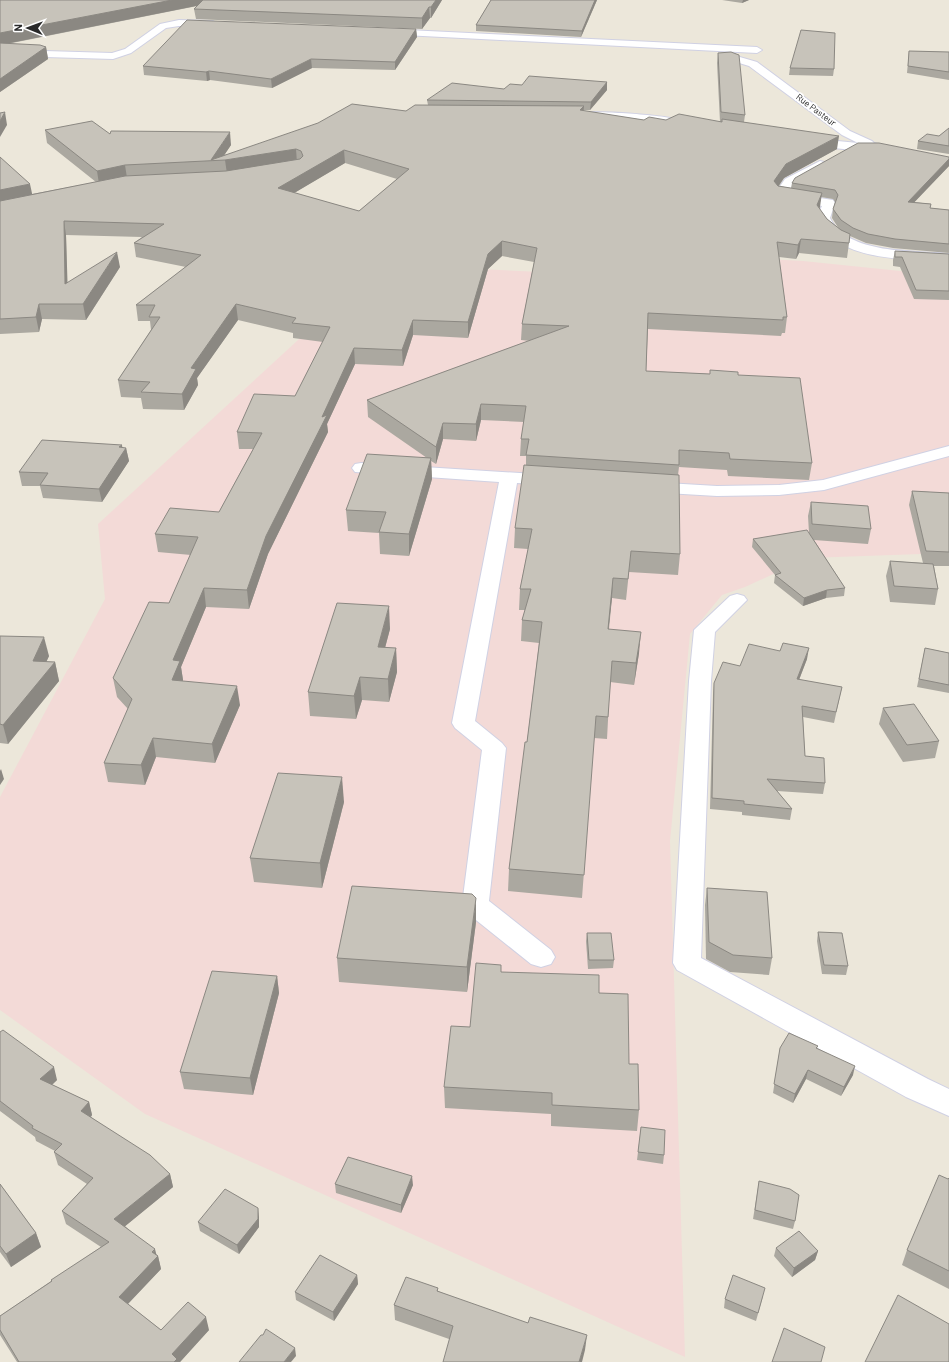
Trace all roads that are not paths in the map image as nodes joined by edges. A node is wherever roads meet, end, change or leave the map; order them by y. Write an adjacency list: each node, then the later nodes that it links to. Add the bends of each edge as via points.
1 (219, 25): 5 (street, via 179,23 163,26 128,51 113,56)
2 (378, 31): 3 (street)
3 (689, 46): 4 (street); 10 (street, Rue Pasteur, via 753,64 846,133)
4 (757, 50)
5 (45, 54)
6 (585, 115): 7 (street)
7 (689, 123)
8 (797, 139): 9 (street)
9 (854, 146): 10 (street); 12 (street, via 789,182 780,195 829,203 823,218 828,229 840,238 869,251)
10 (878, 147): 11 (street, Rue Pasteur)
11 (892, 150)
12 (949, 258)
13 (949, 451): 17 (street, via 824,485 779,490 717,492)
14 (361, 468): 15 (street)
15 (509, 478): 16 (street); 19 (street, via 463,722 494,748 475,905)
16 (571, 482)
17 (632, 486)
18 (737, 600): 20 (street, via 706,630 700,682 687,963)
19 (541, 957)
20 (949, 1103)

